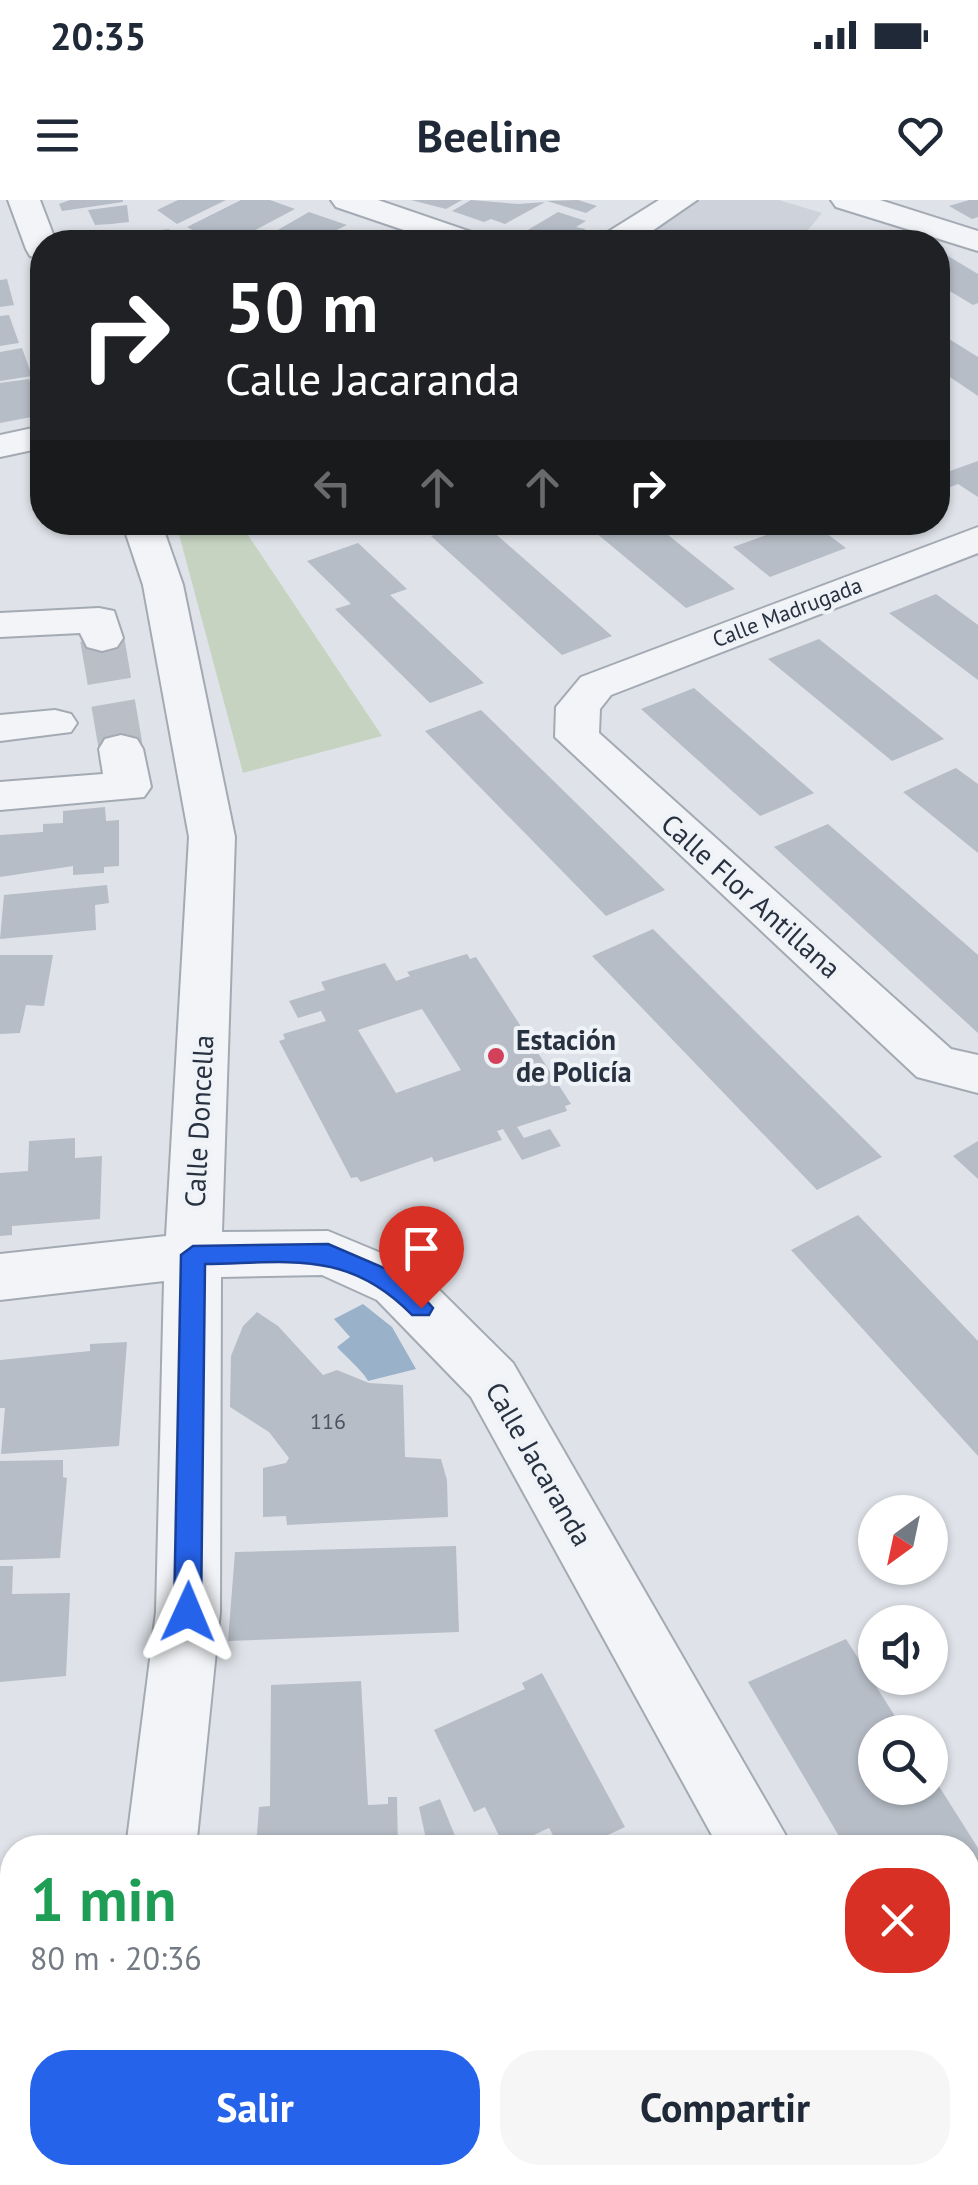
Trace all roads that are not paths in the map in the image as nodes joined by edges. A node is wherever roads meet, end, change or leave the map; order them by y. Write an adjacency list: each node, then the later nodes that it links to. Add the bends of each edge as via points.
1 (24, 200): 5 (street)
2 (347, 200): 6 (street)
3 (681, 200): 7 (street)
4 (848, 200): 8 (street)
5 (35, 230)
6 (434, 230)
7 (633, 230)
8 (943, 230)
9 (950, 232): 10 (street)
10 (978, 241)
11 (30, 440): 12 (street)
12 (0, 446)
13 (146, 535): 23 (street, Calle Doncella, via 163,585 212,837)
14 (978, 538): 17 (street, Calle Madrugada)
15 (0, 625): 16 (street, via 99,620)
16 (102, 638)
17 (596, 686): 22 (street, Calle Flor Antillana, via 578,706 577,737 935,1064)
18 (55, 723): 19 (street)
19 (0, 728)
20 (121, 749): 21 (street, via 128,787)
21 (0, 796)
22 (978, 1074)
23 (193, 1255): 24 (street, Calle Jacaranda); 25 (street, Calle Doncella, via 188,1612); 26 (street, Calle Jacaranda, via 328,1253 397,1284 492,1380)
24 (0, 1277)
25 (162, 1835)
26 (751, 1835)

